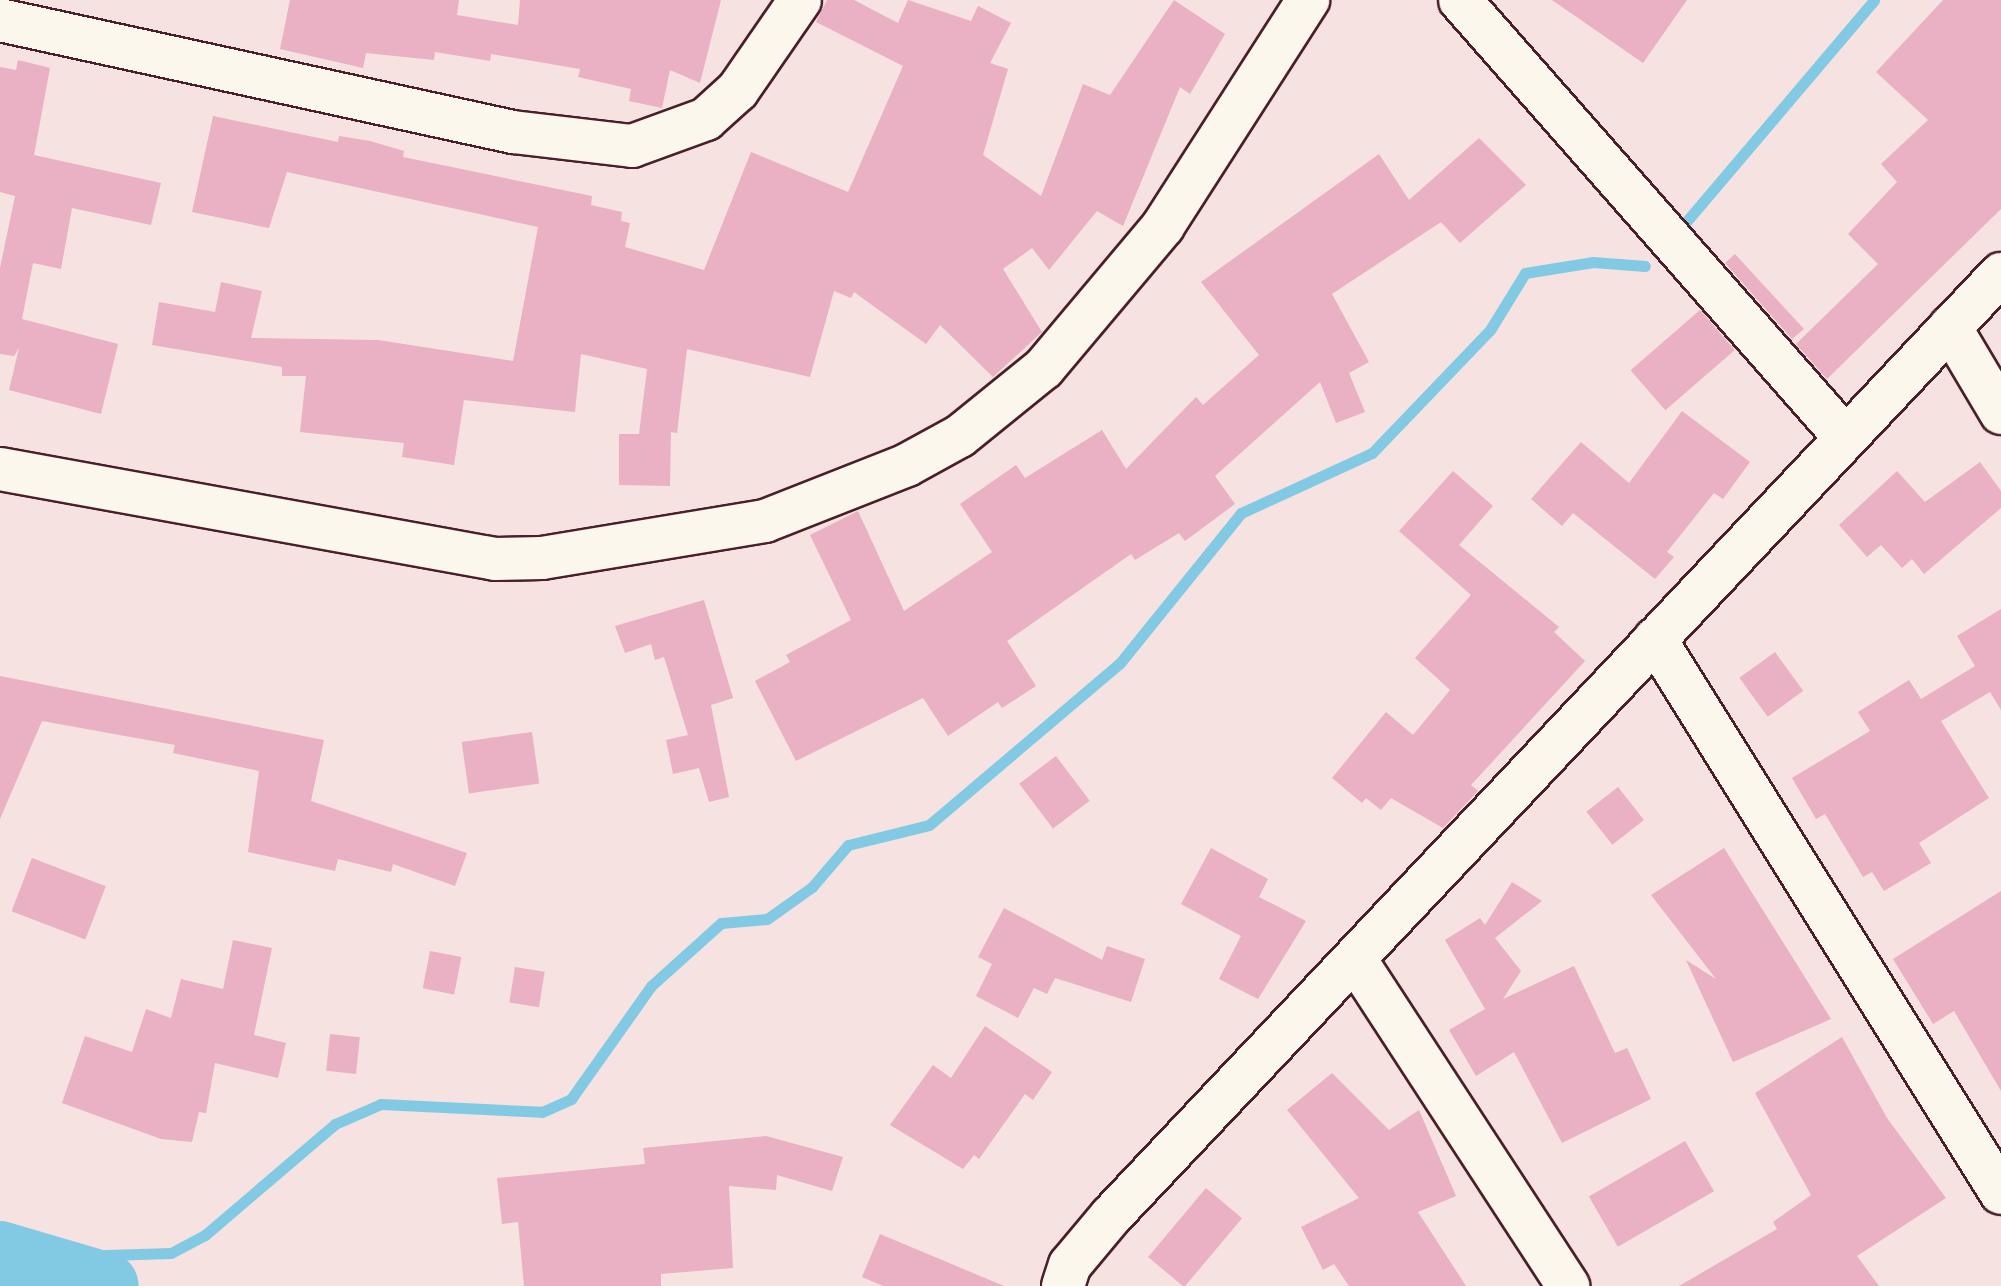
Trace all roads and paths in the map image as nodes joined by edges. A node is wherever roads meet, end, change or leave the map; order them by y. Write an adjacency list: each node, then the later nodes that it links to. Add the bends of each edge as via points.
1 (800, 0): 4 (street, via 738,90 706,119 632,146 513,132)
2 (1308, 0): 9 (street, via 1163,226 1044,368 960,436 907,465 765,521 542,558 494,559)
3 (1460, 0): 8 (street)
4 (0, 20)
5 (2001, 274): 6 (street)
6 (1950, 327): 7 (street); 8 (street)
7 (2001, 413)
8 (1843, 435): 10 (street)
9 (0, 469)
10 (1654, 639): 11 (street); 12 (street)
11 (1357, 962): 13 (street, via 1111,1216 1070,1265); 14 (street)
12 (2001, 1193)
13 (1063, 1286)
14 (1568, 1286)

